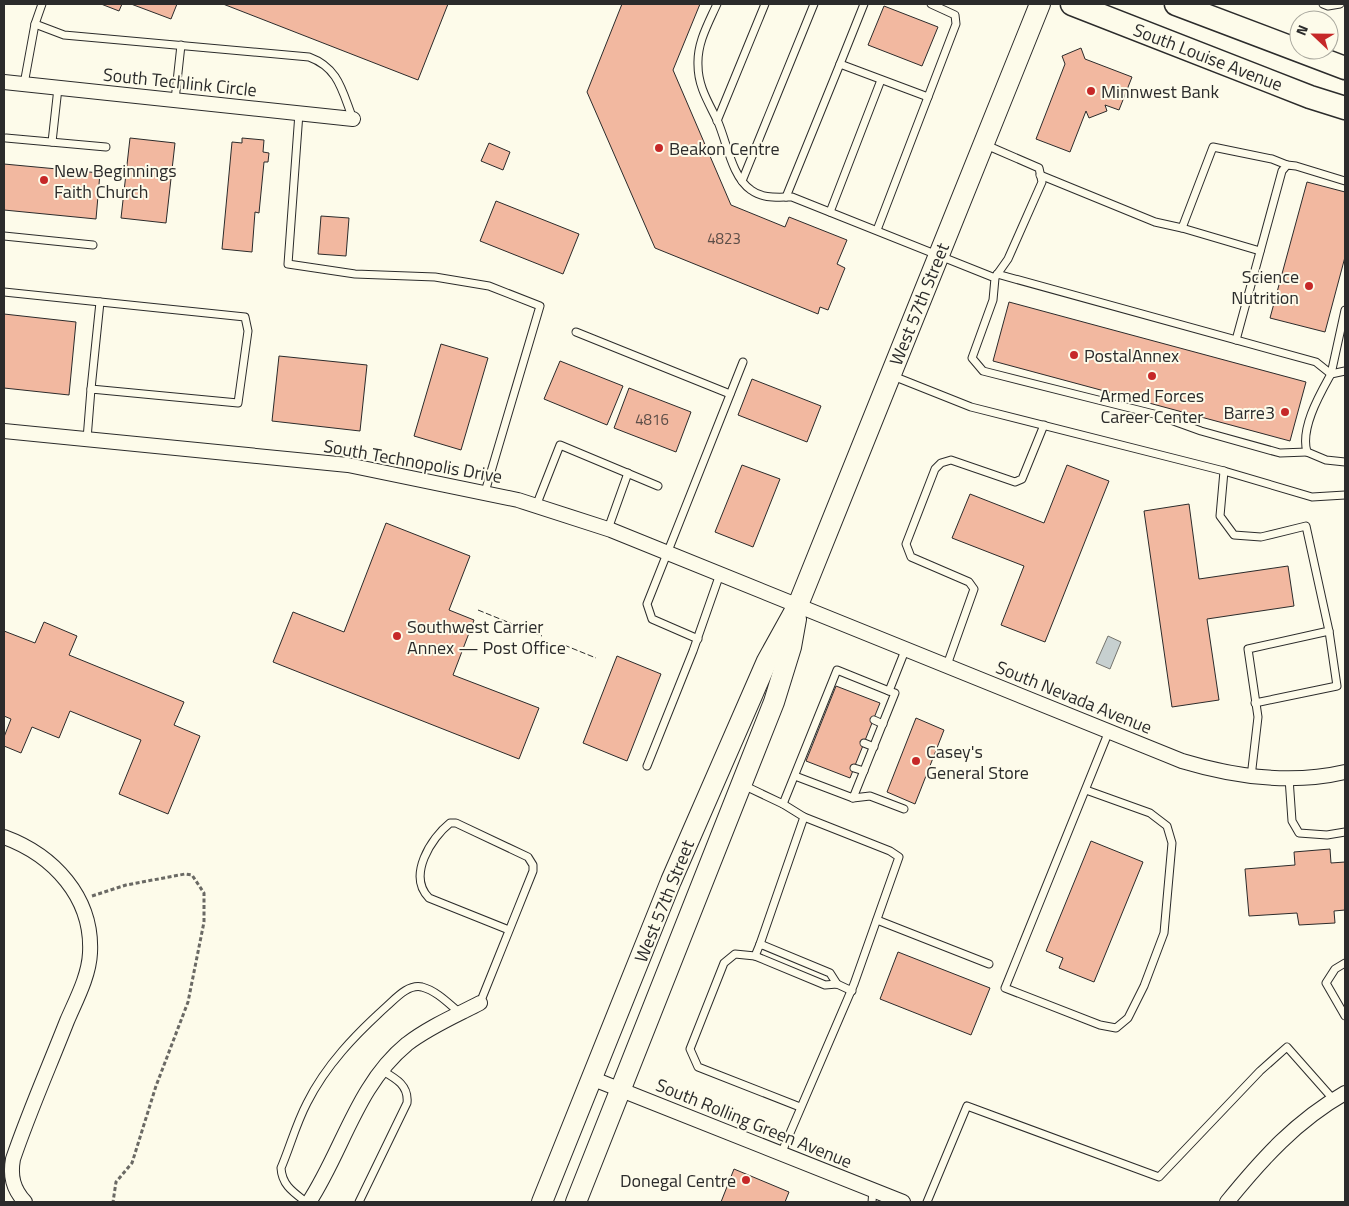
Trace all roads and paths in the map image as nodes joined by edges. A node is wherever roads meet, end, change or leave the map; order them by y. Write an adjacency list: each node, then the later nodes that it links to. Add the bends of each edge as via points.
1 (42, 4): 12 (lane)
2 (716, 4): 25 (lane, via 699,46 698,66 706,99)
3 (765, 4): 25 (lane)
4 (814, 4): 32 (lane)
5 (864, 4): 14 (lane)
6 (931, 4): 20 (lane, via 955,15 956,24)
7 (1040, 4): 28 (main road, West 57th Street)
8 (1072, 4): 22 (main road, South Louise Avenue)
9 (1176, 4): 15 (main road)
10 (1323, 4): 11 (lane)
11 (1340, 4)
12 (35, 24): 13 (lane, via 64,35); 18 (lane)
13 (181, 46): 21 (lane); 24 (lane, via 309,57 322,62 338,82)
14 (840, 64): 16 (lane); 34 (lane)
15 (1345, 68)
16 (881, 80): 20 (lane); 35 (lane)
17 (4, 82): 18 (street, South Techlink Circle)
18 (24, 84): 19 (street, South Techlink Circle)
19 (58, 88): 21 (street, South Techlink Circle); 27 (lane)
20 (928, 97): 37 (lane)
21 (175, 100): 23 (street, South Techlink Circle)
22 (1345, 108)
23 (299, 113): 24 (street, South Techlink Circle); 62 (lane, via 288,264 354,274 435,277 489,286 540,306)
24 (353, 118)
25 (717, 121): 32 (lane)
26 (6, 138): 27 (lane)
27 (52, 142): 29 (lane)
28 (983, 144): 31 (lane, via 1039,168); 41 (main road, West 57th Street)
29 (106, 147)
30 (1287, 165): 33 (lane); 36 (lane, via 1213,147); 40 (lane, via 1282,171)
31 (1040, 175): 36 (lane, via 1155,222); 42 (lane, via 1042,182 1008,259)
32 (742, 181): 34 (lane, via 750,190 764,197)
33 (1345, 181)
34 (786, 197): 35 (lane)
35 (830, 212): 37 (lane)
36 (1182, 228): 40 (lane)
37 (877, 230): 41 (lane)
38 (4, 236): 39 (lane)
39 (93, 245)
40 (1260, 251): 47 (lane)
41 (940, 254): 42 (lane); 51 (main road, West 57th Street)
42 (996, 276): 47 (lane); 57 (lane, via 993,300 972,358 983,371 1154,414 1280,453)
43 (4, 292): 44 (lane)
44 (100, 302): 52 (lane); 52 (lane, via 245,317 248,331 238,402)
45 (1345, 310): 50 (lane)
46 (576, 332): 53 (lane)
47 (1236, 340): 50 (lane, via 1316,362)
48 (743, 362): 53 (lane)
49 (1345, 371): 50 (lane)
50 (1331, 374): 57 (lane, via 1315,403 1305,443)
51 (891, 375): 54 (lane, via 971,407); 68 (main road, West 57th Street)
52 (91, 389): 56 (lane)
53 (730, 394): 66 (lane)
54 (1044, 425): 59 (lane); 72 (lane, via 1022,479 1015,482 951,460 941,463 936,469 906,544 911,557 969,582 974,589)
55 (4, 431): 56 (street, South Technopolis Drive)
56 (87, 439): 62 (street, South Technopolis Drive, via 348,466)
57 (1308, 452): 58 (lane, via 1326,460)
58 (1345, 462)
59 (1224, 472): 63 (lane, via 1312,497); 69 (lane, via 1220,516 1234,535 1261,537 1306,526)
60 (628, 473): 61 (lane); 64 (lane, via 560,446); 65 (lane)
61 (658, 486)
62 (484, 492): 64 (street, South Technopolis Drive)
63 (1345, 495)
64 (536, 506): 65 (street, South Technopolis Drive)
65 (608, 529): 66 (street, South Technopolis Drive)
66 (667, 552): 67 (street, South Technopolis Drive); 70 (lane, via 647,604 652,619)
67 (720, 573): 68 (street, South Technopolis Drive); 70 (lane)
68 (798, 604): 71 (street, South Nevada Avenue); 87 (main road, West 57th Street, via 792,647); 108 (main road, West 57th Street, via 767,661 732,738)
69 (1329, 631): 74 (lane, via 1248,649); 74 (lane, via 1337,686)
70 (698, 639): 80 (lane)
71 (906, 648): 72 (street, South Nevada Avenue); 73 (lane)
72 (947, 665): 77 (street, South Nevada Avenue)
73 (889, 690): 76 (lane, via 895,693); 84 (lane, via 837,670 818,725)
74 (1255, 703): 85 (lane, via 1258,717)
75 (874, 720): 76 (lane)
76 (883, 724): 79 (lane)
77 (1109, 731): 85 (street, South Nevada Avenue, via 1182,761); 88 (lane)
78 (864, 743): 79 (lane)
79 (874, 747): 82 (lane)
80 (647, 766)
81 (854, 768): 82 (lane)
82 (864, 771): 89 (lane)
83 (1345, 772): 86 (street, South Nevada Avenue)
84 (795, 776): 89 (lane); 90 (lane)
85 (1251, 777): 86 (street, South Nevada Avenue)
86 (1289, 778): 93 (lane, via 1292,821 1299,832 1327,835)
87 (742, 785): 90 (lane); 109 (main road, West 57th Street)
88 (1086, 790): 88 (lane, via 1005,988 1100,1025 1116,1028 1128,1018 1164,933 1172,843 1167,826 1150,814)
89 (853, 798): 91 (lane, via 870,796)
90 (783, 804): 92 (lane)
91 (904, 809)
92 (804, 816): 96 (lane, via 899,857); 98 (lane)
93 (1345, 832)
94 (4, 837): 95 (street, via 48,861 68,882)
95 (79, 900): 114 (street, via 88,924 90,955 80,990 13,1159 12,1181); 115 (path, via 126,885 185,874 192,875 204,893 204,922 188,1002 156,1086 132,1163 116,1182)
96 (878, 920): 100 (lane); 103 (lane)
97 (509, 930): 97 (lane, via 533,870 531,860 450,823 440,830 423,862 421,879 424,892 429,898); 104 (lane)
98 (760, 944): 99 (lane); 102 (lane, via 830,973)
99 (755, 956): 102 (lane, via 825,985); 111 (lane, via 735,954 724,963 690,1049 692,1058 698,1067)
100 (989, 964)
101 (1345, 964): 106 (lane, via 1335,968 1326,982)
102 (837, 984): 103 (lane)
103 (852, 991): 111 (lane)
104 (480, 1003): 105 (street)
105 (460, 1014): 107 (street, via 414,1039); 116 (lane, via 440,995 413,988 403,992 358,1032 329,1066 306,1104 281,1168 287,1187)
106 (1345, 1016)
107 (381, 1070): 116 (street, via 362,1099 330,1168); 117 (lane, via 400,1082 408,1093 407,1103)
108 (591, 1078): 109 (street, South Rolling Green Avenue); 118 (main road, West 57th Street)
109 (621, 1090): 112 (street, South Rolling Green Avenue); 119 (main road, West 57th Street)
110 (1339, 1096): 121 (lane, via 1287,1047 1158,1177 967,1106); 122 (street, via 1318,1108 1287,1134)
111 (800, 1107): 112 (lane)
112 (781, 1154): 113 (street, South Rolling Green Avenue)
113 (872, 1196): 120 (street, South Rolling Green Avenue)
114 (25, 1202)
115 (113, 1202)
116 (308, 1202)
117 (359, 1202)
118 (542, 1202)
119 (576, 1202)
120 (903, 1202)
121 (927, 1202)
122 (1227, 1202)

